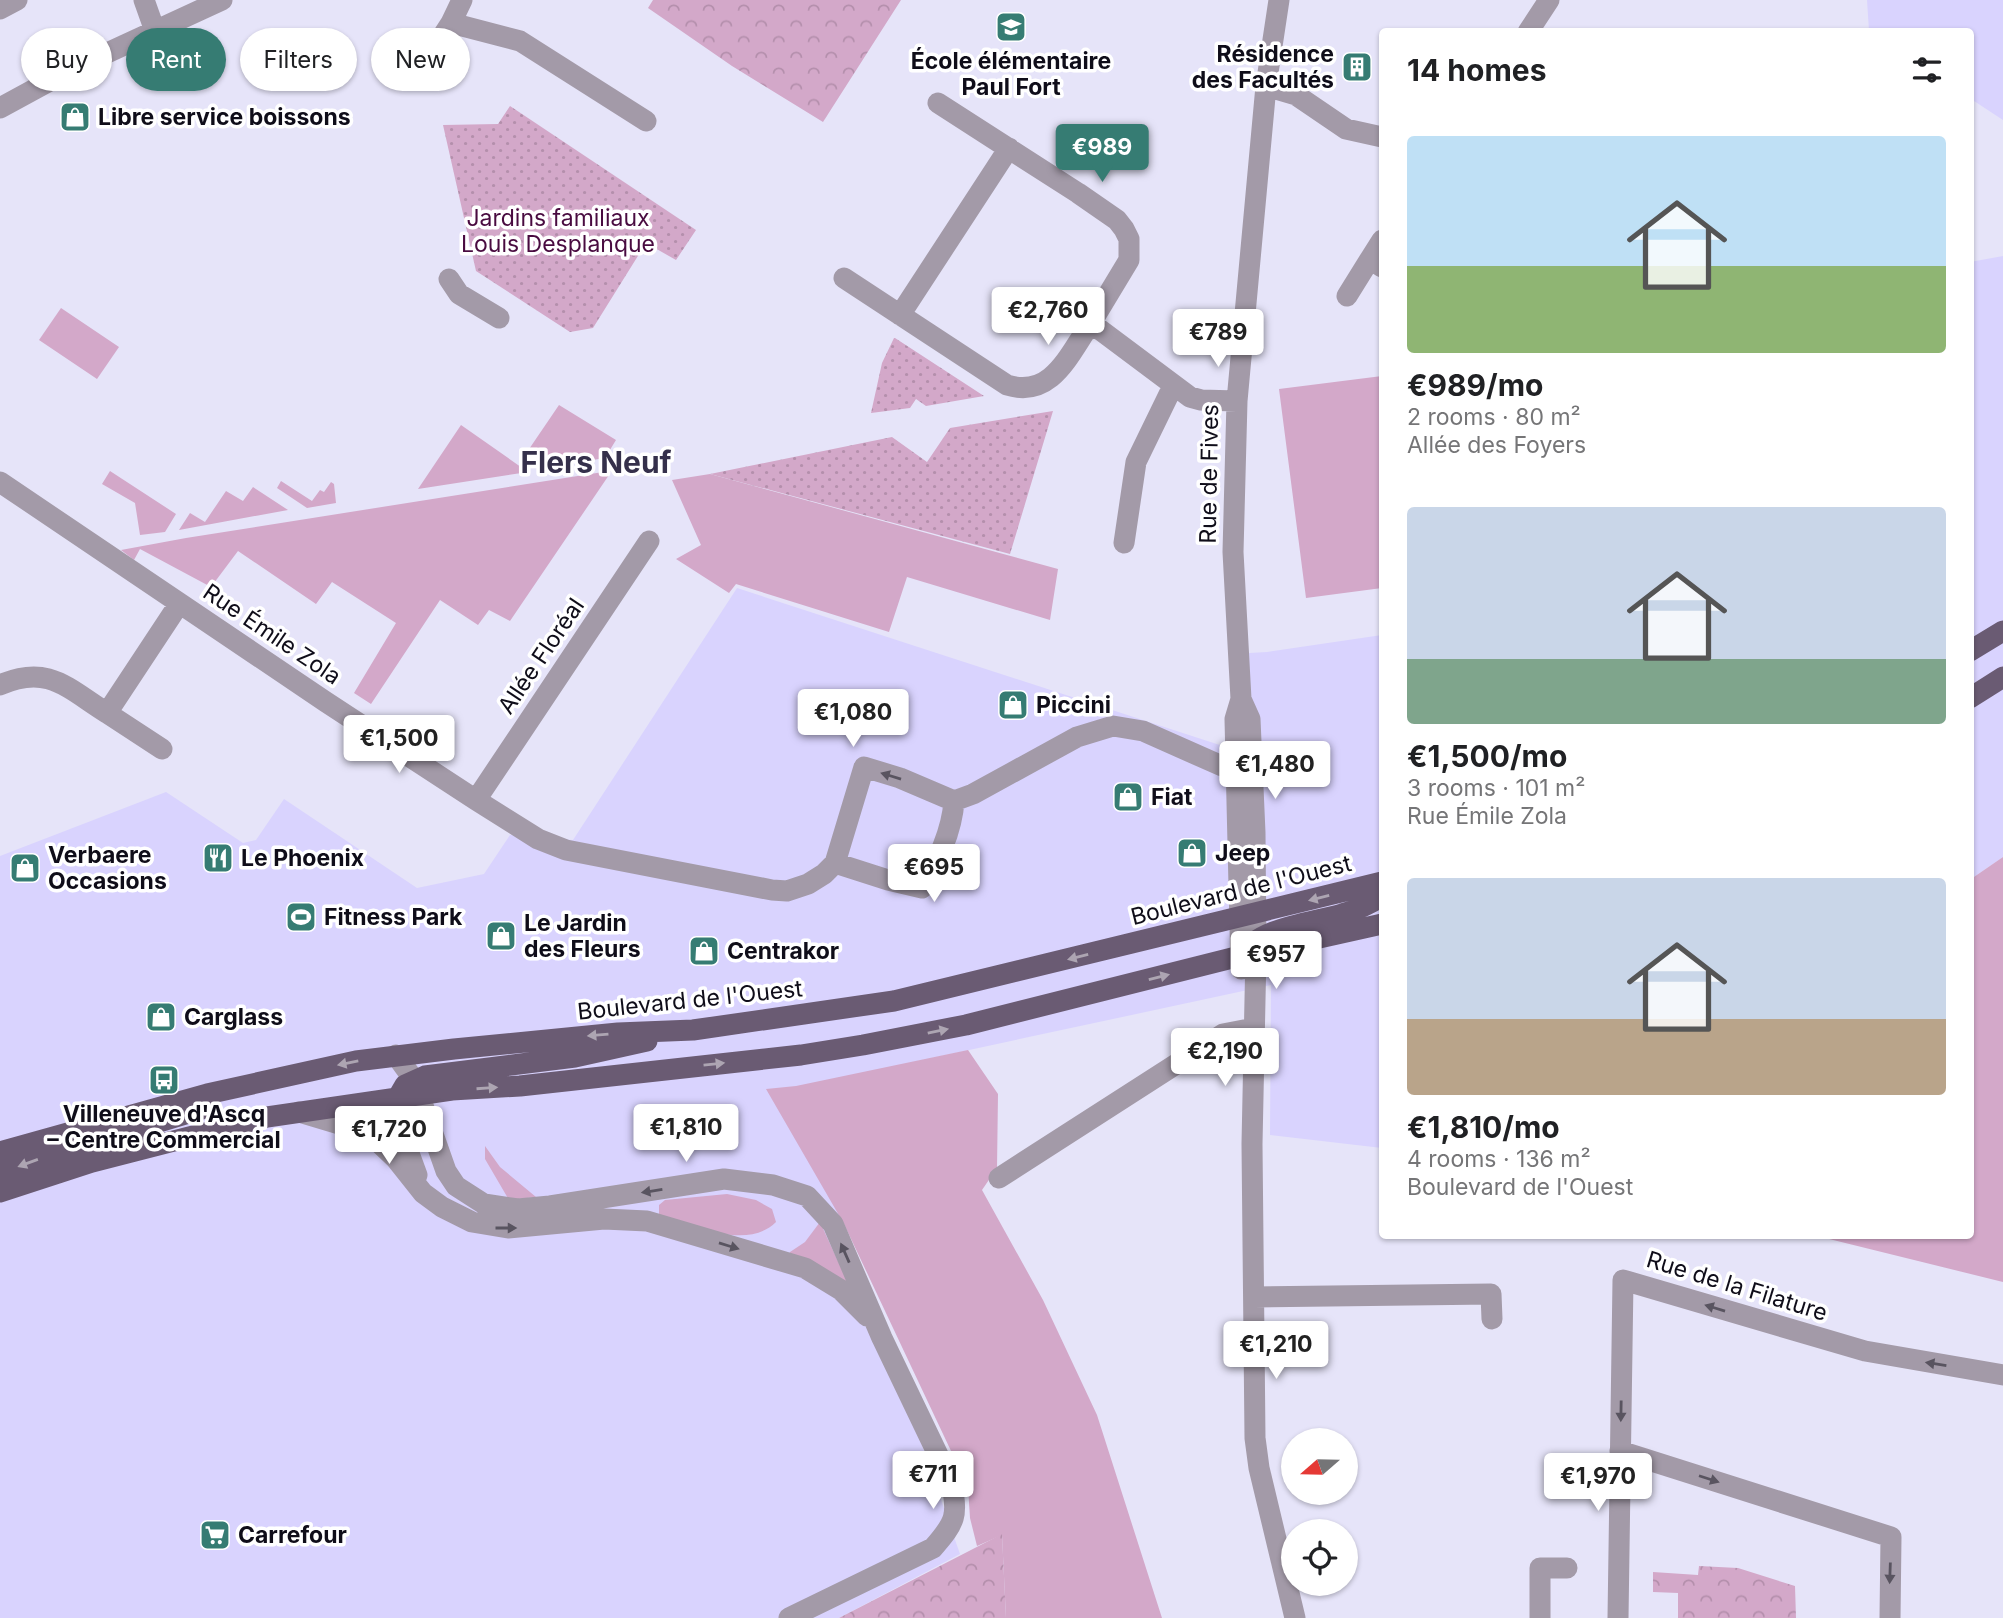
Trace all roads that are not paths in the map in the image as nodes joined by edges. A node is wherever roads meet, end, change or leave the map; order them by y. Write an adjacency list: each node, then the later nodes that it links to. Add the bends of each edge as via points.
1 (17, 0): 8 (street)
2 (145, 0): 10 (street)
3 (222, 0): 11 (street)
4 (462, 0): 9 (street)
5 (1270, 0): 14 (street, Rue de Fives)
6 (1279, 0): 14 (street, Rue de Fives)
7 (1549, 0): 13 (street)
8 (0, 9)
9 (452, 23): 12 (street); 19 (street, via 520,41)
10 (154, 28)
11 (161, 28)
12 (448, 28)
13 (1531, 28)
14 (1272, 42): 16 (street, Rue de Fives)
15 (126, 44): 18 (street)
16 (1266, 86): 20 (street, via 1296,95 1346,130); 30 (street, Rue de Fives)
17 (938, 103): 21 (street)
18 (0, 108)
19 (646, 121)
20 (1379, 136)
21 (1009, 148): 26 (street); 28 (street, via 1117,220 1129,239 1126,268)
22 (1376, 263): 25 (street)
23 (844, 278): 26 (street)
24 (449, 279): 27 (street, via 458,294)
25 (1347, 296)
26 (900, 314): 28 (street, via 1007,385 1027,389 1053,377)
27 (499, 318)
28 (1091, 323): 29 (street)
29 (1172, 386): 30 (street, via 1201,400); 33 (street, via 1136,463)
30 (1237, 401): 42 (street, Rue de Fives, via 1233,552 1241,699 1235,719)
31 (0, 482): 34 (street, Rue Émile Zola)
32 (649, 541): 43 (street, Allée Floréal)
33 (1124, 543)
34 (179, 604): 40 (street); 43 (street, Rue Émile Zola)
35 (2003, 631): 36 (main road)
36 (1974, 649)
37 (2003, 677): 39 (main road)
38 (0, 685): 40 (street, via 23,676 51,678)
39 (1974, 695)
40 (107, 713): 41 (street)
41 (162, 749)
42 (1244, 768): 44 (street, via 1209,761 1143,730 1113,726 1086,733); 48 (street, Rue de Fives)
43 (476, 800): 45 (street, Rue Émile Zola, via 557,847 772,890 788,891 808,884)
44 (954, 801): 45 (street, via 953,817 922,888); 45 (street, one-way to 45, via 864,767)
45 (835, 863)
46 (1379, 883): 48 (main road, Boulevard de l'Ouest, one-way to 48)
47 (1379, 898): 50 (main road, via 1344,914 1273,932)
48 (1247, 915): 50 (street, Rue de Fives); 52 (main road, Boulevard de l'Ouest, one-way to 52, via 894,1001)
49 (1379, 925): 50 (main road)
50 (1251, 949): 51 (street, Rue de Fives); 55 (main road, one-way to 50, via 801,1055 863,1045 965,1025)
51 (1249, 1029): 59 (street, via 1223,1034); 62 (street, Rue de Fives)
52 (693, 1030): 53 (main road, Boulevard de l'Ouest, one-way to 53); 55 (main road, via 575,1057 438,1074)
53 (396, 1055): 54 (main road, Boulevard de l'Ouest, one-way to 54); 55 (street)
54 (254, 1083): 57 (main road, Boulevard de l'Ouest); 58 (main road, one-way to 58, via 193,1112)
55 (410, 1091): 56 (main road); 61 (street, via 402,1134 412,1168); 64 (street, one-way to 55, via 832,1224 807,1196 773,1185 724,1179 550,1206 518,1209 484,1204 456,1186 446,1171)
56 (299, 1112): 60 (main road, via 203,1132); 61 (street, via 377,1141 416,1186)
57 (0, 1152)
58 (0, 1173)
59 (999, 1178)
60 (0, 1192)
61 (442, 1207): 64 (street, one-way to 64, via 497,1228 604,1219 647,1221 805,1268 841,1290)
62 (1255, 1297): 63 (street, via 1492,1294); 69 (street, Rue de Fives, via 1256,1452)
63 (1492, 1319)
64 (882, 1338): 68 (street, via 951,1482 957,1506 949,1530 933,1548)
65 (2003, 1375): 66 (street, Rue de la Filature, one-way to 66, via 1865,1352 1623,1280)
66 (1620, 1451): 71 (street, Rue de la Filature); 72 (street, one-way to 72, via 1891,1537)
67 (1567, 1568): 70 (street, via 1540,1567)
68 (789, 1618)
69 (1295, 1618)
70 (1540, 1618)
71 (1618, 1618)
72 (1889, 1618)

